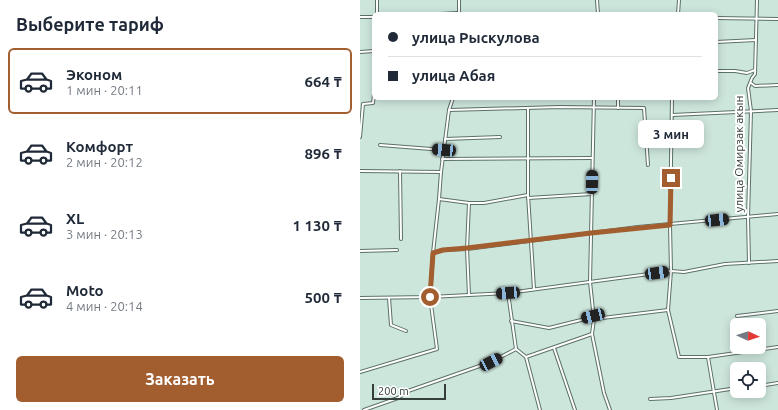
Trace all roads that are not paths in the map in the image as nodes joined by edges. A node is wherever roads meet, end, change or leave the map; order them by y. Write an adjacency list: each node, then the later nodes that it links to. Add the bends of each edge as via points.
1 (377, 0): 6 (street)
2 (459, 0): 7 (street)
3 (597, 0): 8 (street)
4 (679, 0): 9 (street)
5 (758, 0): 13 (street, улица Омирзак акын)
6 (376, 12)
7 (459, 12)
8 (598, 12)
9 (678, 12)
10 (360, 17): 11 (street)
11 (372, 17)
12 (718, 18): 13 (street)
13 (757, 19): 14 (street); 15 (street, улица Омирзак акын)
14 (778, 19)
15 (756, 40): 16 (street); 19 (street, улица Омирзак акын)
16 (718, 42)
17 (360, 52): 18 (street)
18 (372, 52)
19 (755, 70): 20 (street, via 747,73); 21 (street, улица Омирзак акын)
20 (718, 71)
21 (750, 83): 22 (street, via 755,86); 34 (street, улица Омирзак акын, via 748,88)
22 (778, 84)
23 (373, 100): 28 (street, via 373,103)
24 (452, 100): 32 (street)
25 (594, 100): 30 (street)
26 (618, 100): 31 (street)
27 (672, 100): 35 (street)
28 (362, 104): 36 (street)
29 (528, 108): 30 (street); 32 (street); 43 (street)
30 (593, 108): 31 (street); 41 (street)
31 (618, 108): 44 (street, via 644,108)
32 (449, 110): 38 (street)
33 (778, 110): 34 (street)
34 (751, 111): 35 (street); 54 (street, улица Омирзак акын)
35 (672, 115): 55 (street)
36 (360, 137)
37 (500, 137): 38 (street)
38 (445, 139): 40 (street)
39 (380, 145): 40 (street)
40 (444, 150): 42 (street)
41 (592, 158): 43 (street); 48 (street)
42 (442, 159): 43 (street); 47 (street)
43 (529, 159): 49 (street)
44 (648, 166)
45 (360, 171): 46 (street)
46 (400, 171): 47 (street); 57 (street)
47 (441, 172): 51 (street)
48 (592, 194): 50 (street); 56 (street)
49 (528, 195): 50 (street); 52 (street, via 484,203)
50 (528, 198): 58 (street)
51 (439, 199): 52 (street); 62 (street)
52 (468, 203): 59 (street)
53 (778, 214): 54 (street)
54 (748, 217): 55 (street); 64 (street, улица Омирзак акын)
55 (670, 225): 56 (street); 65 (street)
56 (591, 233): 58 (street); 66 (street)
57 (401, 239)
58 (531, 240): 59 (street); 67 (street)
59 (467, 248): 62 (street); 69 (street)
60 (397, 250): 61 (street)
61 (360, 251)
62 (433, 253): 70 (street)
63 (778, 261): 64 (street)
64 (749, 263): 65 (street, via 725,264 684,272)
65 (671, 271): 66 (street); 73 (street)
66 (590, 282): 67 (street); 76 (street)
67 (534, 289): 68 (street)
68 (508, 293): 69 (street); 77 (street)
69 (469, 295): 70 (street)
70 (430, 297): 72 (street); 85 (street, via 437,349)
71 (360, 298): 72 (street)
72 (389, 298): 78 (street, via 391,325)
73 (668, 310): 76 (street); 84 (street, via 679,357)
74 (778, 312): 75 (street)
75 (737, 316)
76 (593, 318): 77 (street, via 549,328); 79 (street)
77 (511, 321): 82 (street)
78 (406, 331)
79 (592, 334): 81 (street); 94 (street)
80 (778, 347): 84 (street)
81 (554, 348): 83 (street); 93 (street)
82 (516, 349): 83 (street); 91 (street, via 491,362 408,391 398,398)
83 (526, 357): 92 (street)
84 (708, 357): 89 (street)
85 (360, 372)
86 (778, 383): 87 (street)
87 (766, 385)
88 (730, 389): 89 (street)
89 (714, 392): 90 (street); 95 (street)
90 (650, 399)
91 (364, 410)
92 (540, 410)
93 (575, 410)
94 (610, 410)
95 (717, 410)

